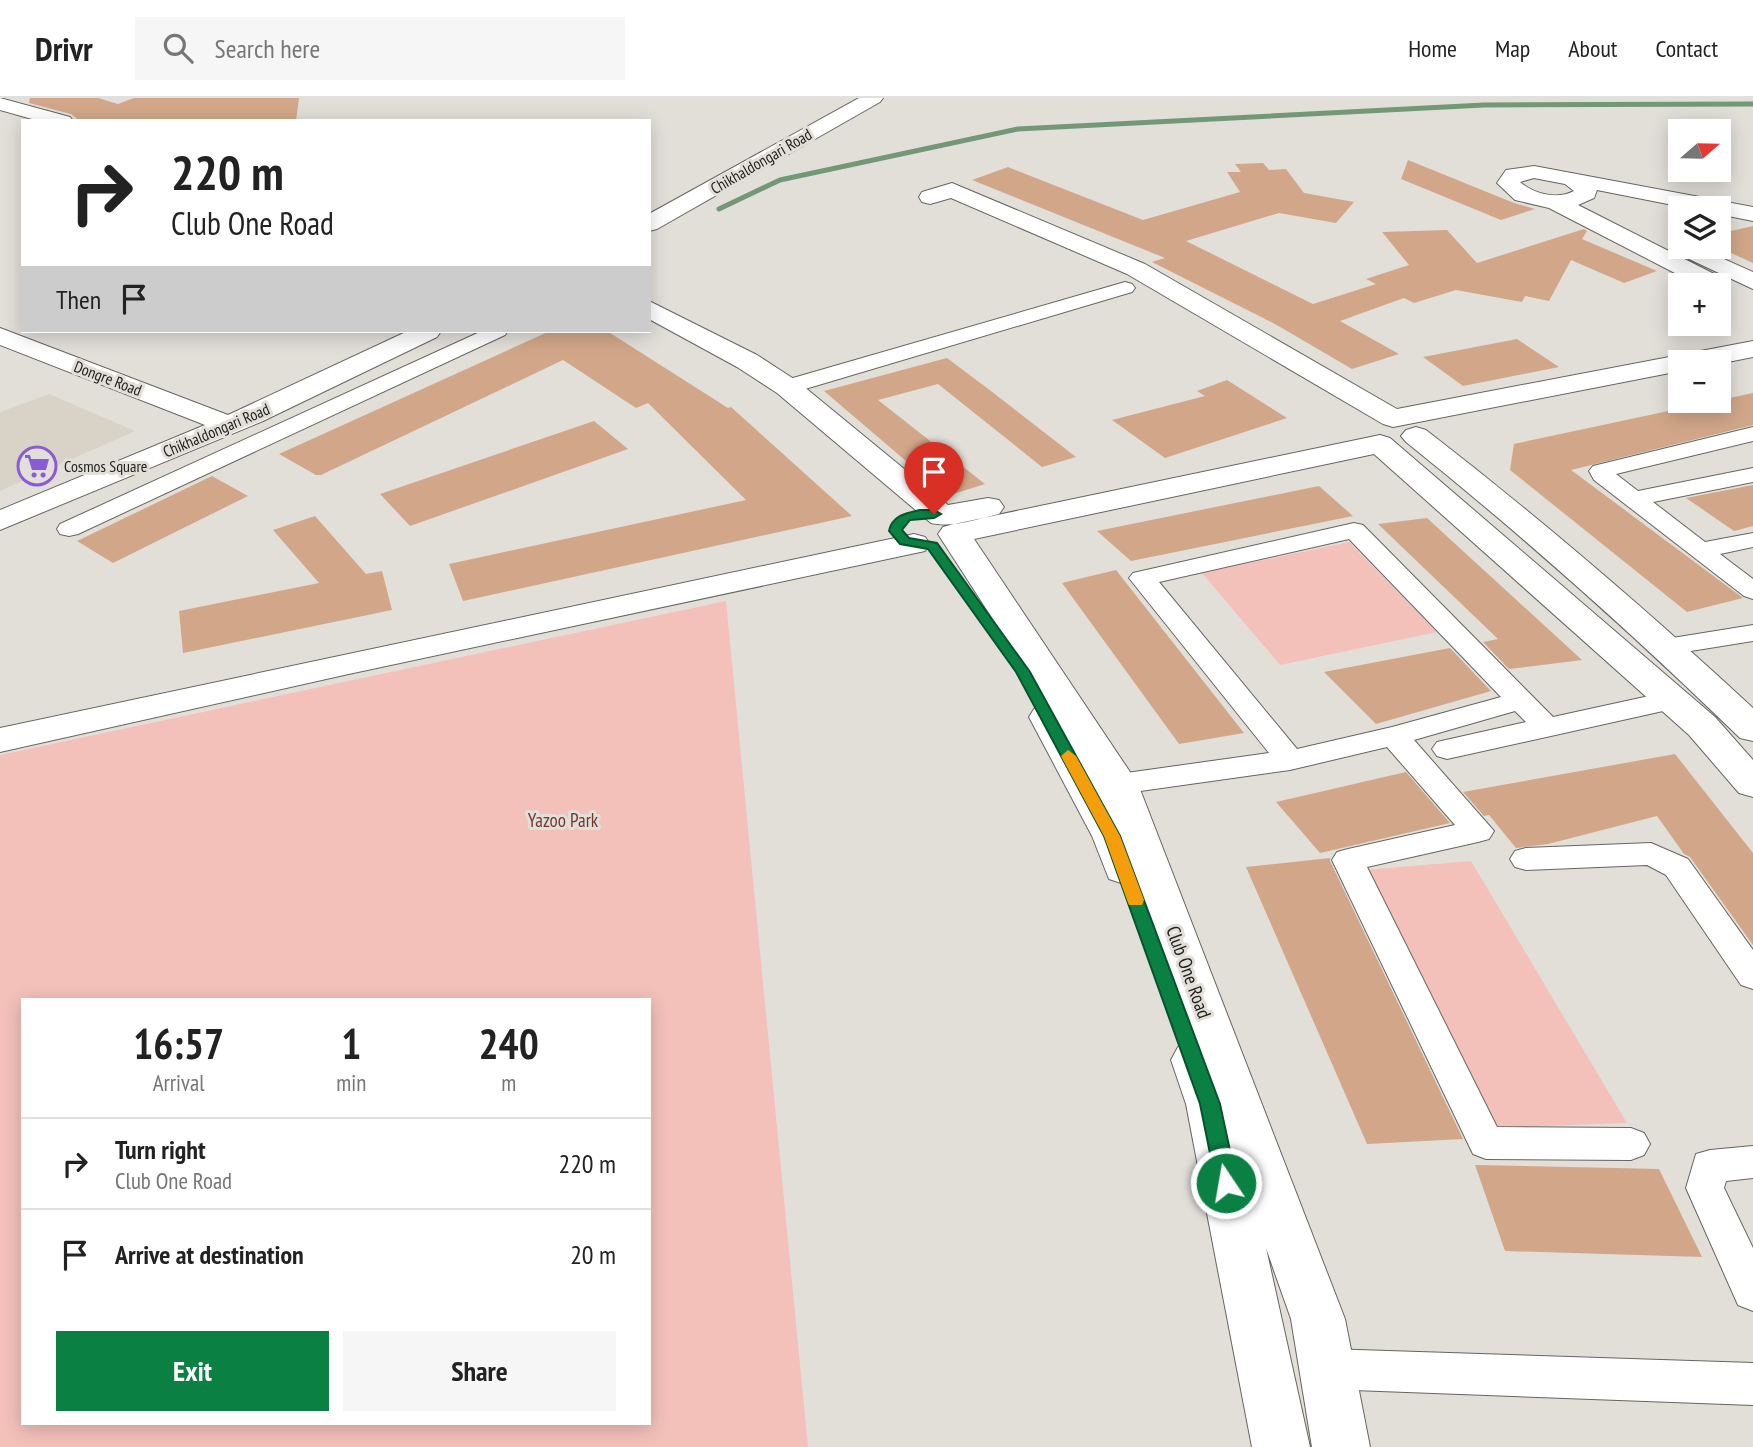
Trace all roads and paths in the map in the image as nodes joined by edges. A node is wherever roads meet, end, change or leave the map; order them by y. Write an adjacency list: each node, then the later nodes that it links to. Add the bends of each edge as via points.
1 (857, 98): 10 (street, Chikhaldongari Road)
2 (873, 98): 13 (street, Chikhaldongari Road)
3 (0, 104): 6 (street)
4 (0, 111): 5 (street)
5 (29, 119)
6 (56, 119)
7 (1580, 188): 8 (street); 8 (street, via 1534,172 1508,179 1517,192); 9 (street); 11 (street); 15 (street)
8 (1552, 201): 17 (street)
9 (1668, 205)
10 (651, 206)
11 (1753, 214)
12 (1731, 218): 14 (street)
13 (651, 223)
14 (1753, 223)
15 (1668, 239)
16 (1707, 259): 18 (street)
17 (1693, 273)
18 (1753, 282)
19 (1125, 288): 31 (street); 36 (street); 39 (street, via 941,194 1136,268)
20 (1731, 293): 21 (street)
21 (1753, 304)
22 (651, 310): 36 (street)
23 (651, 330): 46 (street, via 767,405)
24 (396, 333): 37 (street, Chikhaldongari Road)
25 (424, 333): 44 (street, Chikhaldongari Road, via 253,415)
26 (494, 333): 45 (street)
27 (0, 336): 37 (street, Dongre Road)
28 (1753, 349): 29 (street)
29 (1731, 353)
30 (0, 358): 38 (street, Dongre Road)
31 (1240, 358)
32 (1753, 364): 34 (street)
33 (1668, 366): 39 (street)
34 (1731, 369)
35 (1668, 382): 39 (street)
36 (787, 387): 46 (street)
37 (217, 419): 38 (street, Chikhaldongari Road)
38 (186, 432): 43 (street, Chikhaldongari Road)
39 (1387, 432): 46 (street); 53 (street, via 1500,502); 55 (street)
40 (1753, 434): 42 (street, via 1601,471)
41 (1753, 475): 42 (street)
42 (1634, 499): 48 (street)
43 (0, 504)
44 (0, 521)
45 (69, 529)
46 (924, 530): 56 (street, via 651,581); 60 (street); 63 (street, Club One Road); 72 (street, Club One Road, via 1023,672 1112,836 1210,1104)
47 (1753, 540): 48 (street)
48 (1701, 550): 49 (street)
49 (1743, 572): 50 (street)
50 (1753, 591)
51 (1753, 633): 53 (street)
52 (1753, 653): 53 (street)
53 (1674, 655): 58 (street)
54 (1522, 700): 57 (street); 59 (street); 62 (street, via 1354,530 1142,578)
55 (1672, 700): 57 (street); 64 (street, via 1702,726)
56 (0, 715)
57 (1548, 728): 61 (street)
58 (1753, 729)
59 (1394, 736): 62 (street); 67 (street, via 1478,831 1348,860 1486,1143)
60 (0, 740)
61 (1447, 749)
62 (1290, 760): 63 (street)
63 (1119, 784): 70 (street, Club One Road, via 1318,1319)
64 (1753, 784)
65 (1526, 859): 66 (street, via 1651,854 1666,859 1678,867)
66 (1753, 976)
67 (1631, 1144)
68 (1753, 1162): 69 (street, via 1710,1166 1705,1188)
69 (1753, 1292)
70 (1327, 1369): 71 (street); 73 (street, Club One Road)
71 (1753, 1384)
72 (1281, 1447)
73 (1341, 1447)

